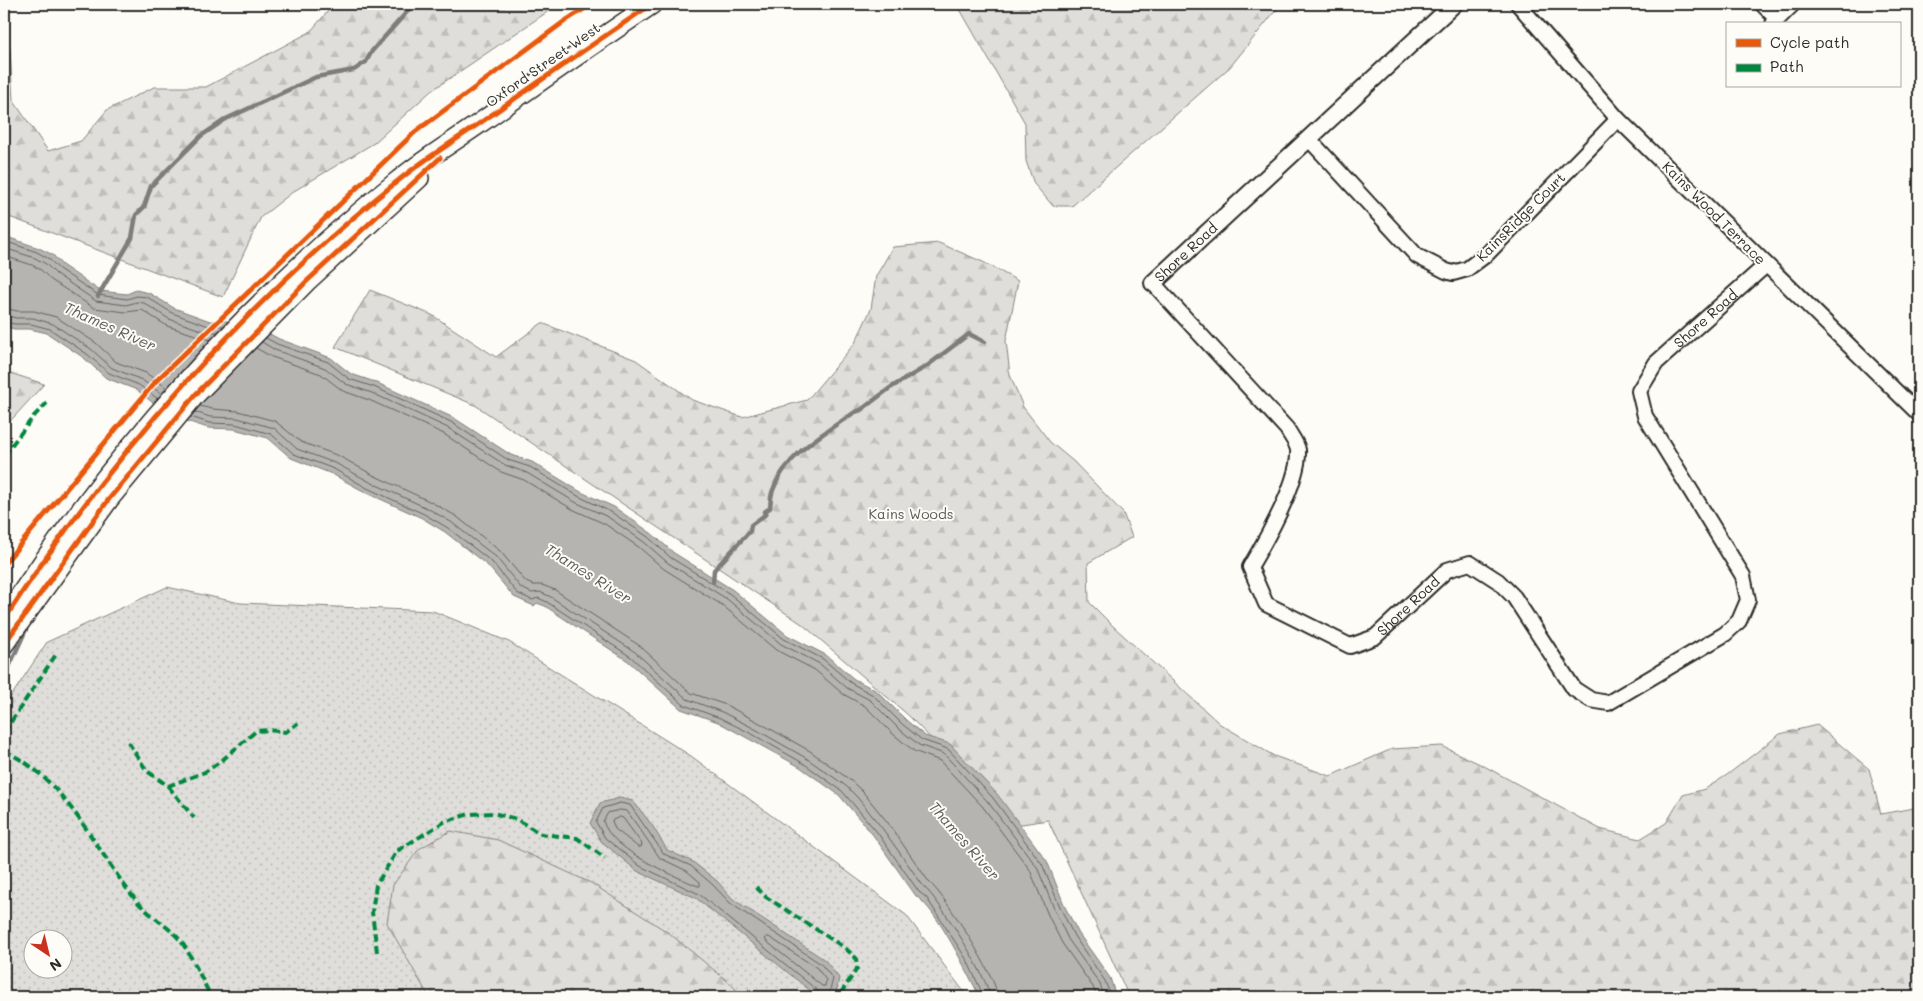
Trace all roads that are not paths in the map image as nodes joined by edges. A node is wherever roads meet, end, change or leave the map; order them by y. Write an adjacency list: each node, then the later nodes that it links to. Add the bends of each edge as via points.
1 (652, 4): 9 (main road, Oxford Street West, via 473,128)
2 (1454, 4): 8 (street, Shore Road)
3 (1518, 4): 7 (street, Kains Wood Terrace)
4 (1762, 4): 6 (street)
5 (1793, 4): 6 (street)
6 (1775, 22)
7 (1618, 119): 8 (street, KainsRidge Court, via 1487,254 1468,269 1453,273 1417,256); 10 (street, Kains Wood Terrace)
8 (1309, 139): 11 (street, Shore Road)
9 (350, 230): 13 (main road, Oxford Street West, via 257,308 172,400 45,558); 14 (main road, Oxford Street West, via 306,282 196,394 109,499)
10 (1766, 265): 11 (street, Shore Road, via 1656,364 1639,391 1645,416 1743,576 1748,600 1739,621 1725,634 1608,702 1591,700 1574,689 1514,597 1498,581 1470,563 1447,570 1375,637 1350,646 1266,604 1250,567 1295,477 1298,448 1287,429); 12 (street, Kains Wood Terrace)
11 (1153, 283)
12 (1919, 414)
13 (4, 620)
14 (6, 642)

